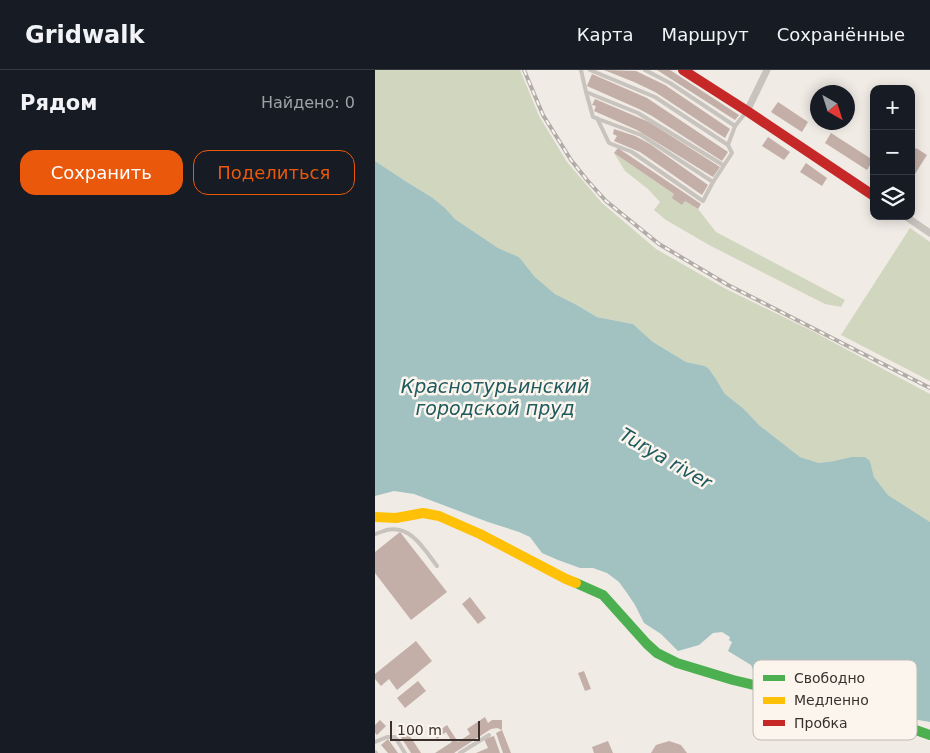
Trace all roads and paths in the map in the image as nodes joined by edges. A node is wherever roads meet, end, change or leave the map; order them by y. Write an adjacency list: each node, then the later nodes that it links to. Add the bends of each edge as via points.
1 (581, 70): 6 (lane)
2 (590, 70): 10 (lane, via 655,97)
3 (645, 70): 9 (lane)
4 (683, 70): 7 (street)
5 (767, 70): 7 (street)
6 (586, 92): 8 (lane, via 593,117); 11 (lane, via 638,113)
7 (747, 111): 9 (lane); 13 (street)
8 (597, 118): 12 (lane, via 641,134); 12 (lane, via 609,143 632,152 703,201)
9 (735, 126): 10 (lane)
10 (728, 145): 11 (lane, via 732,153)
11 (723, 165): 12 (lane)
12 (713, 182)
13 (870, 193)
14 (911, 220): 15 (street)
15 (930, 233)
16 (375, 517): 19 (street, via 396,518 423,513 439,516 481,534 603,595 657,653 677,664)
17 (375, 534): 18 (lane, via 402,530 414,537)
18 (437, 566)
19 (753, 685)
20 (917, 730): 22 (street)
21 (489, 734): 25 (lane)
22 (930, 735)
23 (375, 742): 24 (lane, via 395,737)
24 (405, 753)
25 (460, 753)

